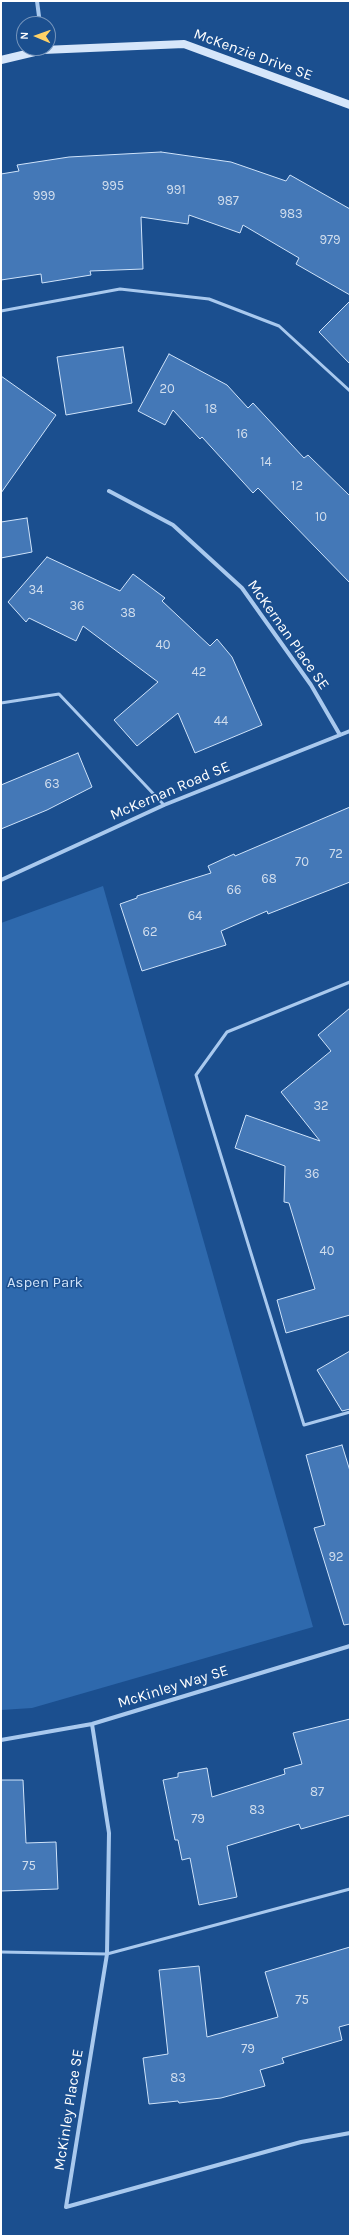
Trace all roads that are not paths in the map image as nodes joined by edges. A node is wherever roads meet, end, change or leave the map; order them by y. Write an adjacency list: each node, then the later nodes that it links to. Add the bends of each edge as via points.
1 (37, 1): 2 (street)
2 (39, 16)
3 (56, 49): 6 (street, McKenzie Drive SE, via 184,44)
4 (16, 56): 5 (street, McKenzie Drive SE)
5 (1, 60)
6 (350, 105)
7 (1, 311): 8 (lane, via 120,289 209,299 279,326)
8 (350, 391)
9 (109, 491): 12 (street, McKernan Place SE, via 173,525 242,588 311,685)
10 (1, 703): 13 (lane, via 59,694)
11 (350, 730): 12 (street, McKernan Road SE)
12 (340, 735): 13 (street, McKernan Road SE)
13 (164, 805): 14 (street, McKernan Road SE)
14 (1, 880)
15 (350, 982): 16 (lane, via 228,1032 196,1075 304,1425)
16 (350, 1412)
17 (350, 1646): 18 (street, McKinley Way SE)
18 (92, 1724): 19 (street, McKinley Way SE); 22 (street, McKinley Place SE, via 109,1833)
19 (1, 1740)
20 (350, 1889): 22 (lane)
21 (1, 1952): 22 (lane)
22 (107, 1954): 23 (street, McKinley Place SE, via 66,2208 301,2142)
23 (350, 2132)

